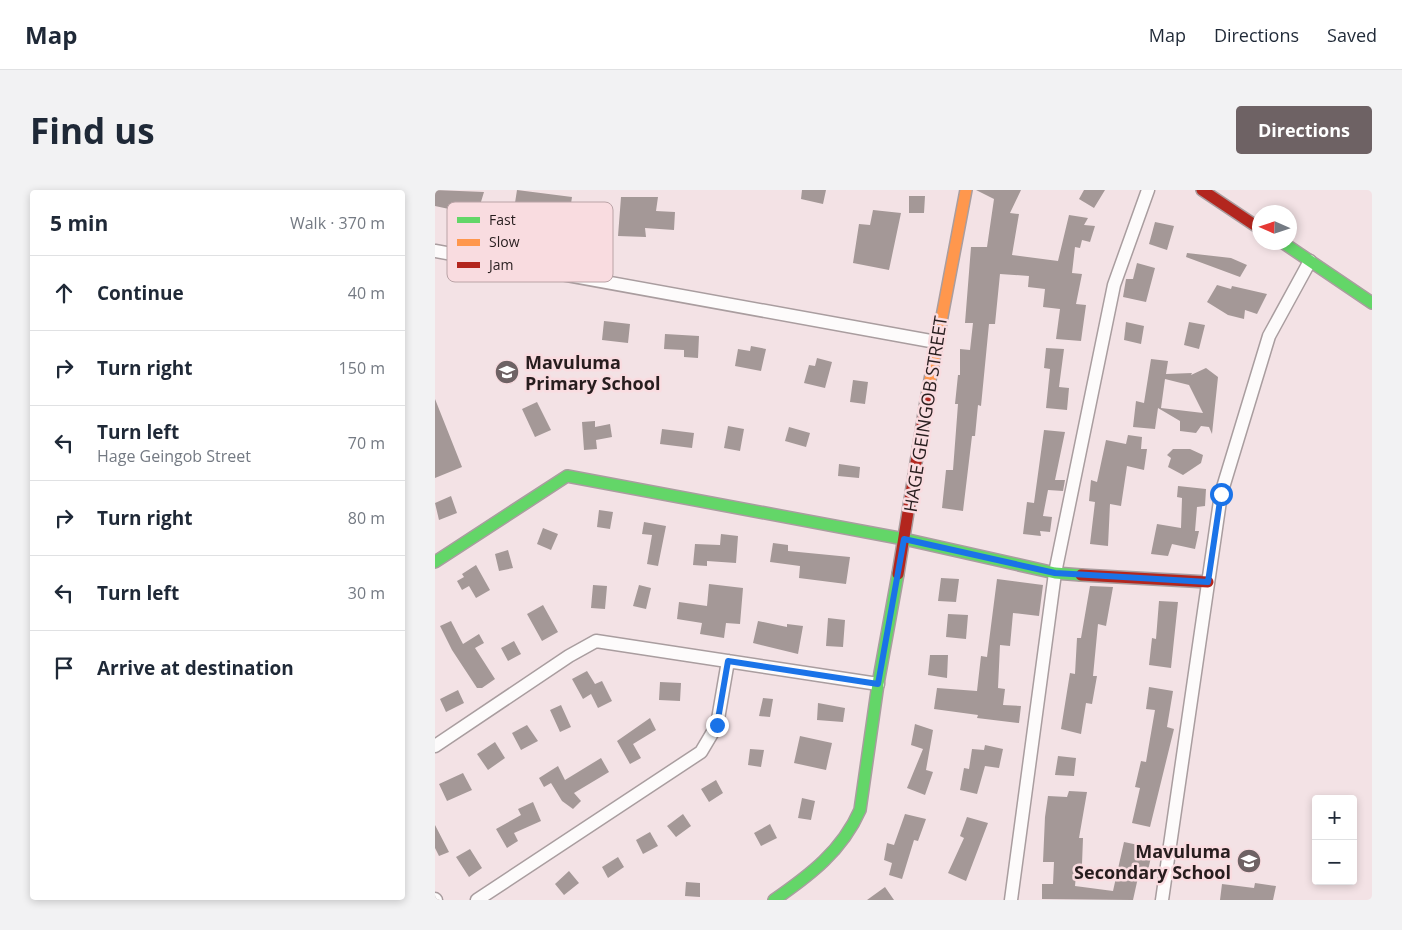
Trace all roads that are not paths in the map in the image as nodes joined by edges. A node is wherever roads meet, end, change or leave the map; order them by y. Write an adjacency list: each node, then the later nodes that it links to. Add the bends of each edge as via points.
1 (965, 190): 9 (street, HAGE GEINGOB STREET)
2 (1148, 190): 12 (street, via 1114,285)
3 (1201, 190): 4 (street)
4 (1252, 223)
5 (1294, 250): 6 (street)
6 (1310, 261): 8 (street); 13 (street, via 1269,336 1221,494)
7 (605, 282): 9 (street)
8 (1372, 303)
9 (935, 342): 10 (street, HAGE GEINGOB STREET)
10 (904, 539): 11 (street, via 567,476); 12 (street); 15 (street, HAGE GEINGOB STREET)
11 (435, 562)
12 (1055, 573): 13 (street); 19 (street)
13 (1208, 582): 20 (street)
14 (728, 661): 15 (street); 16 (street, via 596,641); 17 (street, via 717,725 701,752)
15 (878, 684): 18 (street, HAGE GEINGOB STREET, via 862,799 854,827 817,870)
16 (435, 746)
17 (477, 900)
18 (774, 900)
19 (1011, 900)
20 (1162, 900)

